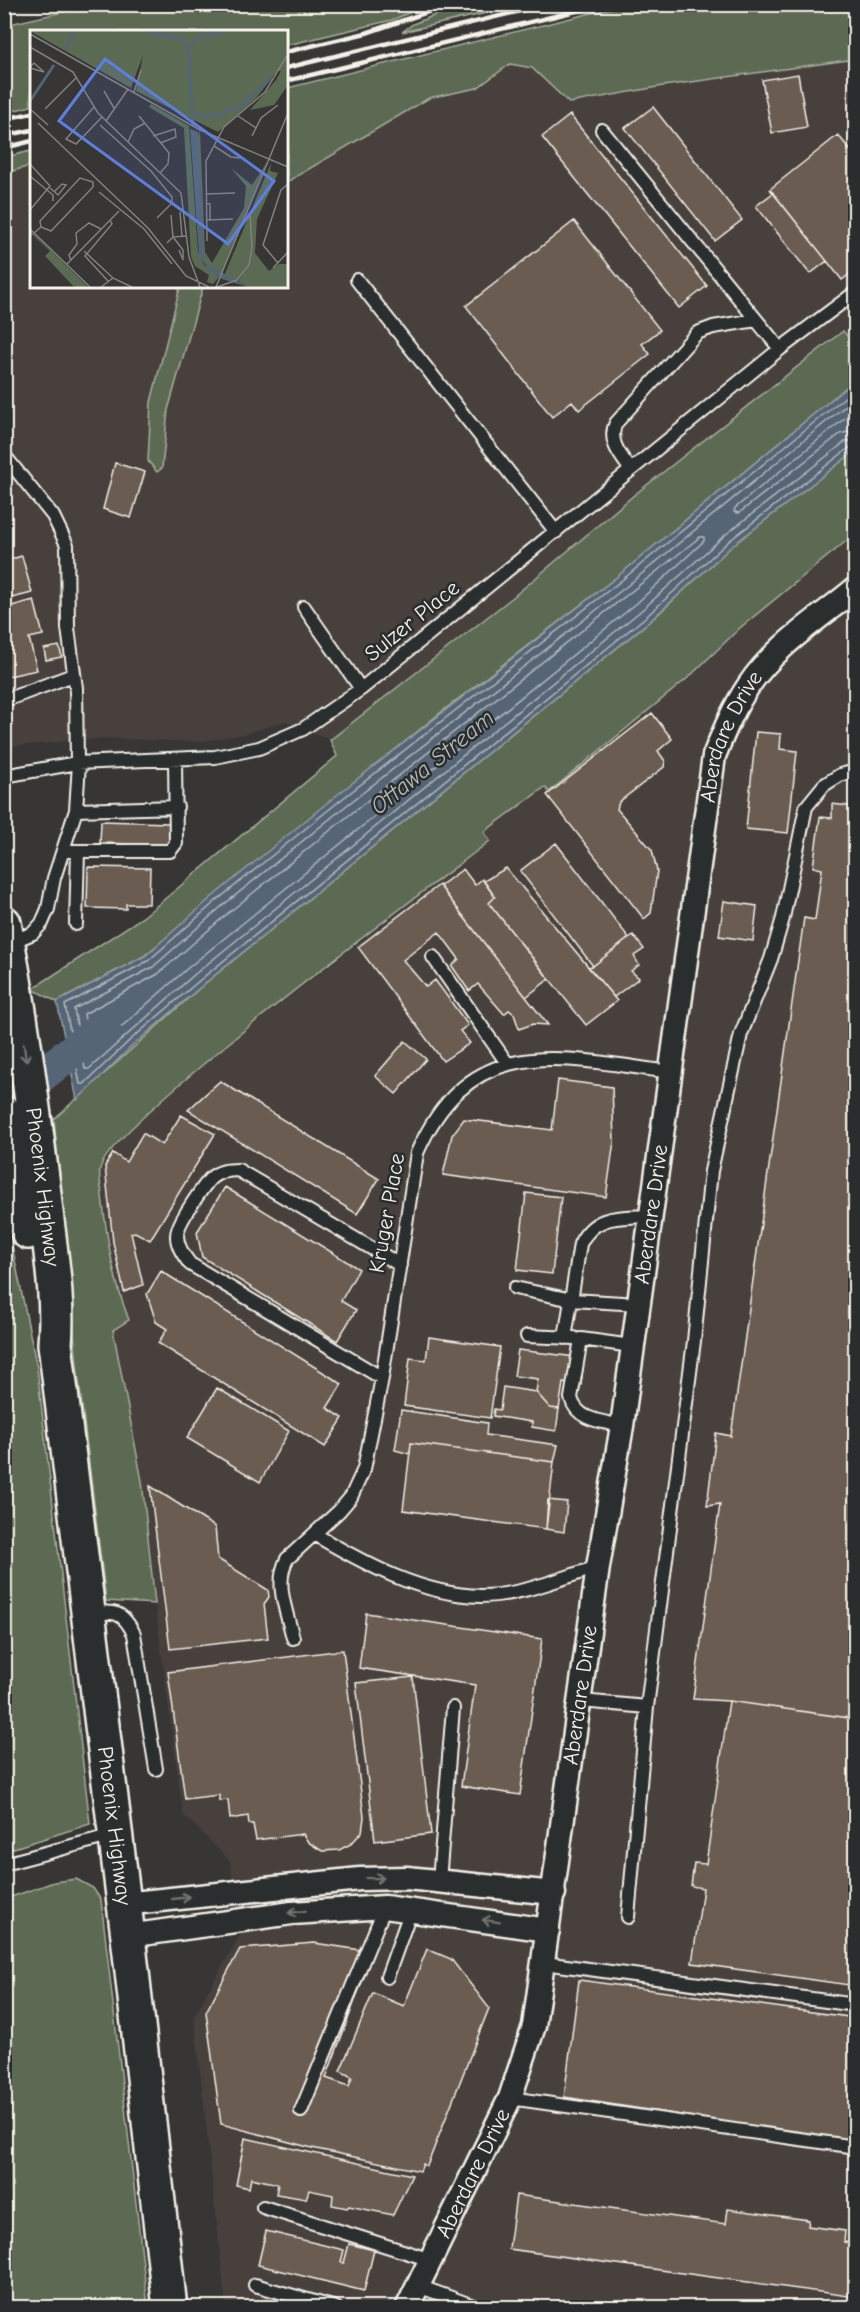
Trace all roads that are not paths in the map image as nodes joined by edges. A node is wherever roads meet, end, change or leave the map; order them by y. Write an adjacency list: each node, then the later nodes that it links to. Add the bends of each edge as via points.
1 (602, 130): 4 (lane)
2 (357, 280): 8 (lane)
3 (855, 292): 5 (lane, Sulzer Place)
4 (756, 320): 5 (lane); 7 (lane, via 697,333 616,423 615,446)
5 (780, 349): 7 (lane, Sulzer Place)
6 (4, 455): 11 (lane, via 53,516 67,545)
7 (631, 470): 8 (lane, Sulzer Place)
8 (556, 532): 12 (lane, Sulzer Place)
9 (855, 588): 26 (street, Aberdare Drive, via 777,654 750,684 727,723 714,756)
10 (304, 607): 12 (lane)
11 (73, 675): 13 (lane); 15 (lane)
12 (361, 689): 14 (lane, Sulzer Place, via 303,729 259,748 215,757)
13 (11, 698)
14 (175, 759): 15 (lane, Sulzer Place); 18 (lane)
15 (78, 763): 17 (lane, Sulzer Place); 19 (lane)
16 (855, 771): 45 (lane, via 824,785 806,807 783,918 739,1046 711,1171 694,1341)
17 (4, 776)
18 (177, 807): 19 (lane); 21 (lane, via 176,843 170,851)
19 (76, 810): 20 (lane)
20 (63, 851): 21 (lane); 23 (lane, via 42,923 33,933)
21 (78, 851): 22 (lane)
22 (76, 924)
23 (6, 933): 28 (main road, Phoenix Highway, one-way to 28, via 18,995)
24 (433, 957): 25 (lane)
25 (507, 1063): 26 (lane, Kruger Place, via 531,1058 575,1060); 30 (lane, Kruger Place, via 480,1075 456,1094 430,1124 417,1153)
26 (670, 1072): 29 (street, Aberdare Drive)
27 (4, 1113): 28 (main road, Phoenix Highway)
28 (29, 1174): 42 (main road, Phoenix Highway, via 45,1320 55,1344)
29 (651, 1216): 32 (lane, via 605,1219 585,1232); 33 (street, Aberdare Drive)
30 (400, 1265): 38 (lane, Kruger Place); 38 (lane, via 238,1170 227,1170 211,1178 178,1229 177,1239 190,1264)
31 (515, 1288): 32 (lane)
32 (572, 1300): 33 (lane); 35 (lane)
33 (639, 1304): 37 (street, Aberdare Drive)
34 (527, 1336): 35 (lane)
35 (566, 1338): 36 (lane)
36 (581, 1339): 37 (lane); 39 (lane, via 573,1406 582,1416)
37 (632, 1347): 39 (street, Aberdare Drive)
38 (382, 1378): 40 (lane, Kruger Place, via 364,1469 351,1497)
39 (622, 1426): 41 (street, Aberdare Drive)
40 (314, 1534): 41 (lane, via 368,1564 441,1592 483,1596 519,1591); 43 (lane, Kruger Place, via 287,1559 282,1570 280,1581)
41 (598, 1567): 44 (street, Aberdare Drive)
42 (88, 1615): 47 (lane, via 112,1611 127,1619 134,1634); 48 (main road, Phoenix Highway)
43 (293, 1638)
44 (581, 1701): 45 (lane); 51 (street, Aberdare Drive)
45 (647, 1707): 55 (lane)
46 (453, 1708): 50 (lane)
47 (156, 1769)
48 (114, 1835): 49 (lane); 52 (main road, Phoenix Highway)
49 (4, 1864)
50 (439, 1881): 51 (street); 52 (street, one-way to 50, via 360,1879)
51 (554, 1893): 56 (street, Aberdare Drive)
52 (123, 1904): 57 (main road, Phoenix Highway)
53 (385, 1907): 54 (street); 57 (street, one-way to 57, via 292,1913); 62 (lane)
54 (411, 1910): 56 (street, one-way to 54); 59 (lane)
55 (628, 1917)
56 (549, 1929): 58 (street, Aberdare Drive)
57 (128, 1936): 69 (main road, Phoenix Highway)
58 (544, 1963): 60 (lane); 61 (street, Aberdare Drive, via 534,2026)
59 (387, 1977)
60 (855, 2005)
61 (510, 2098): 63 (lane); 65 (street, Aberdare Drive)
62 (301, 2111)
63 (855, 2147)
64 (263, 2207): 65 (lane)
65 (431, 2260): 67 (street, Aberdare Drive)
66 (255, 2285): 70 (lane)
67 (418, 2286): 68 (lane); 71 (street, Aberdare Drive)
68 (473, 2306)
69 (170, 2307)
70 (336, 2307)
71 (407, 2307)

